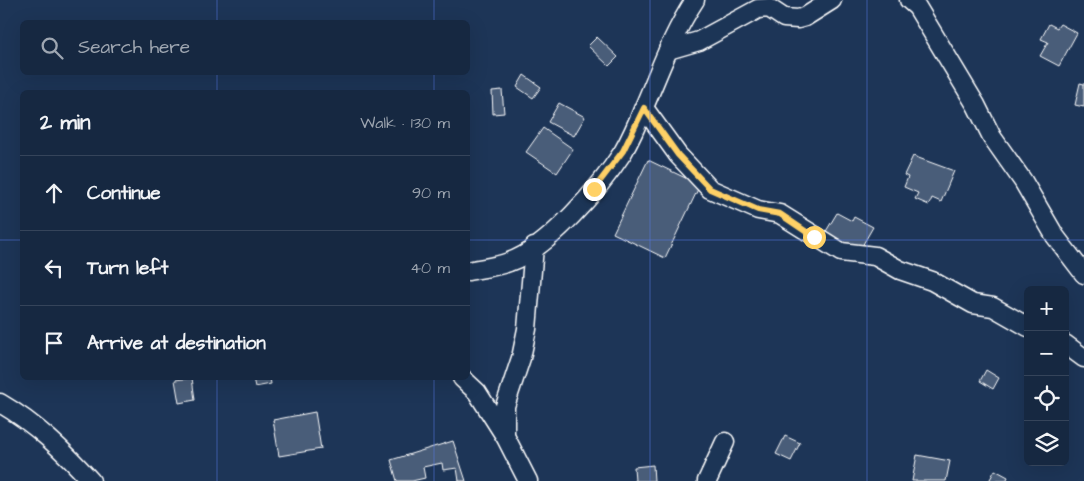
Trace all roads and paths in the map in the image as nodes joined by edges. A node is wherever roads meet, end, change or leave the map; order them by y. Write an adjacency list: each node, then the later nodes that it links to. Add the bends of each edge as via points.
1 (695, 0): 4 (street, via 680,22)
2 (832, 0): 4 (street, via 798,19 784,18 769,8 758,9 699,41)
3 (909, 0): 8 (street, via 917,7 992,137 1023,181 1055,236)
4 (668, 50): 5 (street)
5 (644, 108): 6 (street, via 623,151 594,189 560,227); 9 (street, via 678,155 710,189 758,210 780,214 841,252 875,256 974,304 993,306)
6 (534, 247): 7 (street, via 510,262); 14 (street, via 521,358 505,406)
7 (470, 271)
8 (1084, 274)
9 (1024, 325)
10 (1069, 347): 11 (street)
11 (1084, 358)
12 (464, 380): 14 (street, via 477,392)
13 (0, 404): 16 (street, via 19,414 63,450)
14 (505, 436): 17 (street)
15 (726, 442): 18 (street)
16 (91, 481)
17 (528, 481)
18 (707, 481)

